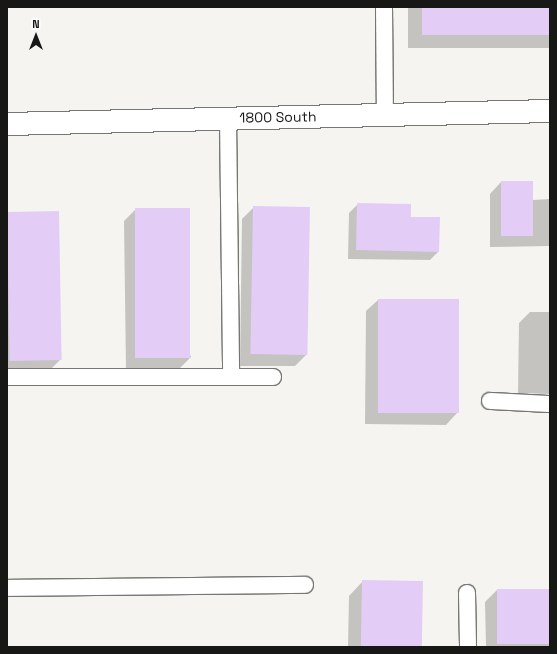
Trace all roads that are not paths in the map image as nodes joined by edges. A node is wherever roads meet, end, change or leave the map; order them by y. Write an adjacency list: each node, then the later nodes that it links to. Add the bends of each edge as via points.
1 (384, 7): 3 (lane)
2 (550, 111): 3 (street, 1800 South)
3 (385, 114): 4 (street, 1800 South)
4 (228, 118): 5 (street, 1800 South); 7 (lane)
5 (7, 124)
6 (7, 378): 7 (lane)
7 (231, 378): 8 (lane)
8 (273, 378)
9 (490, 401): 10 (lane)
10 (550, 404)
11 (305, 585): 12 (lane)
12 (7, 588)
13 (467, 593): 14 (lane)
14 (468, 647)

